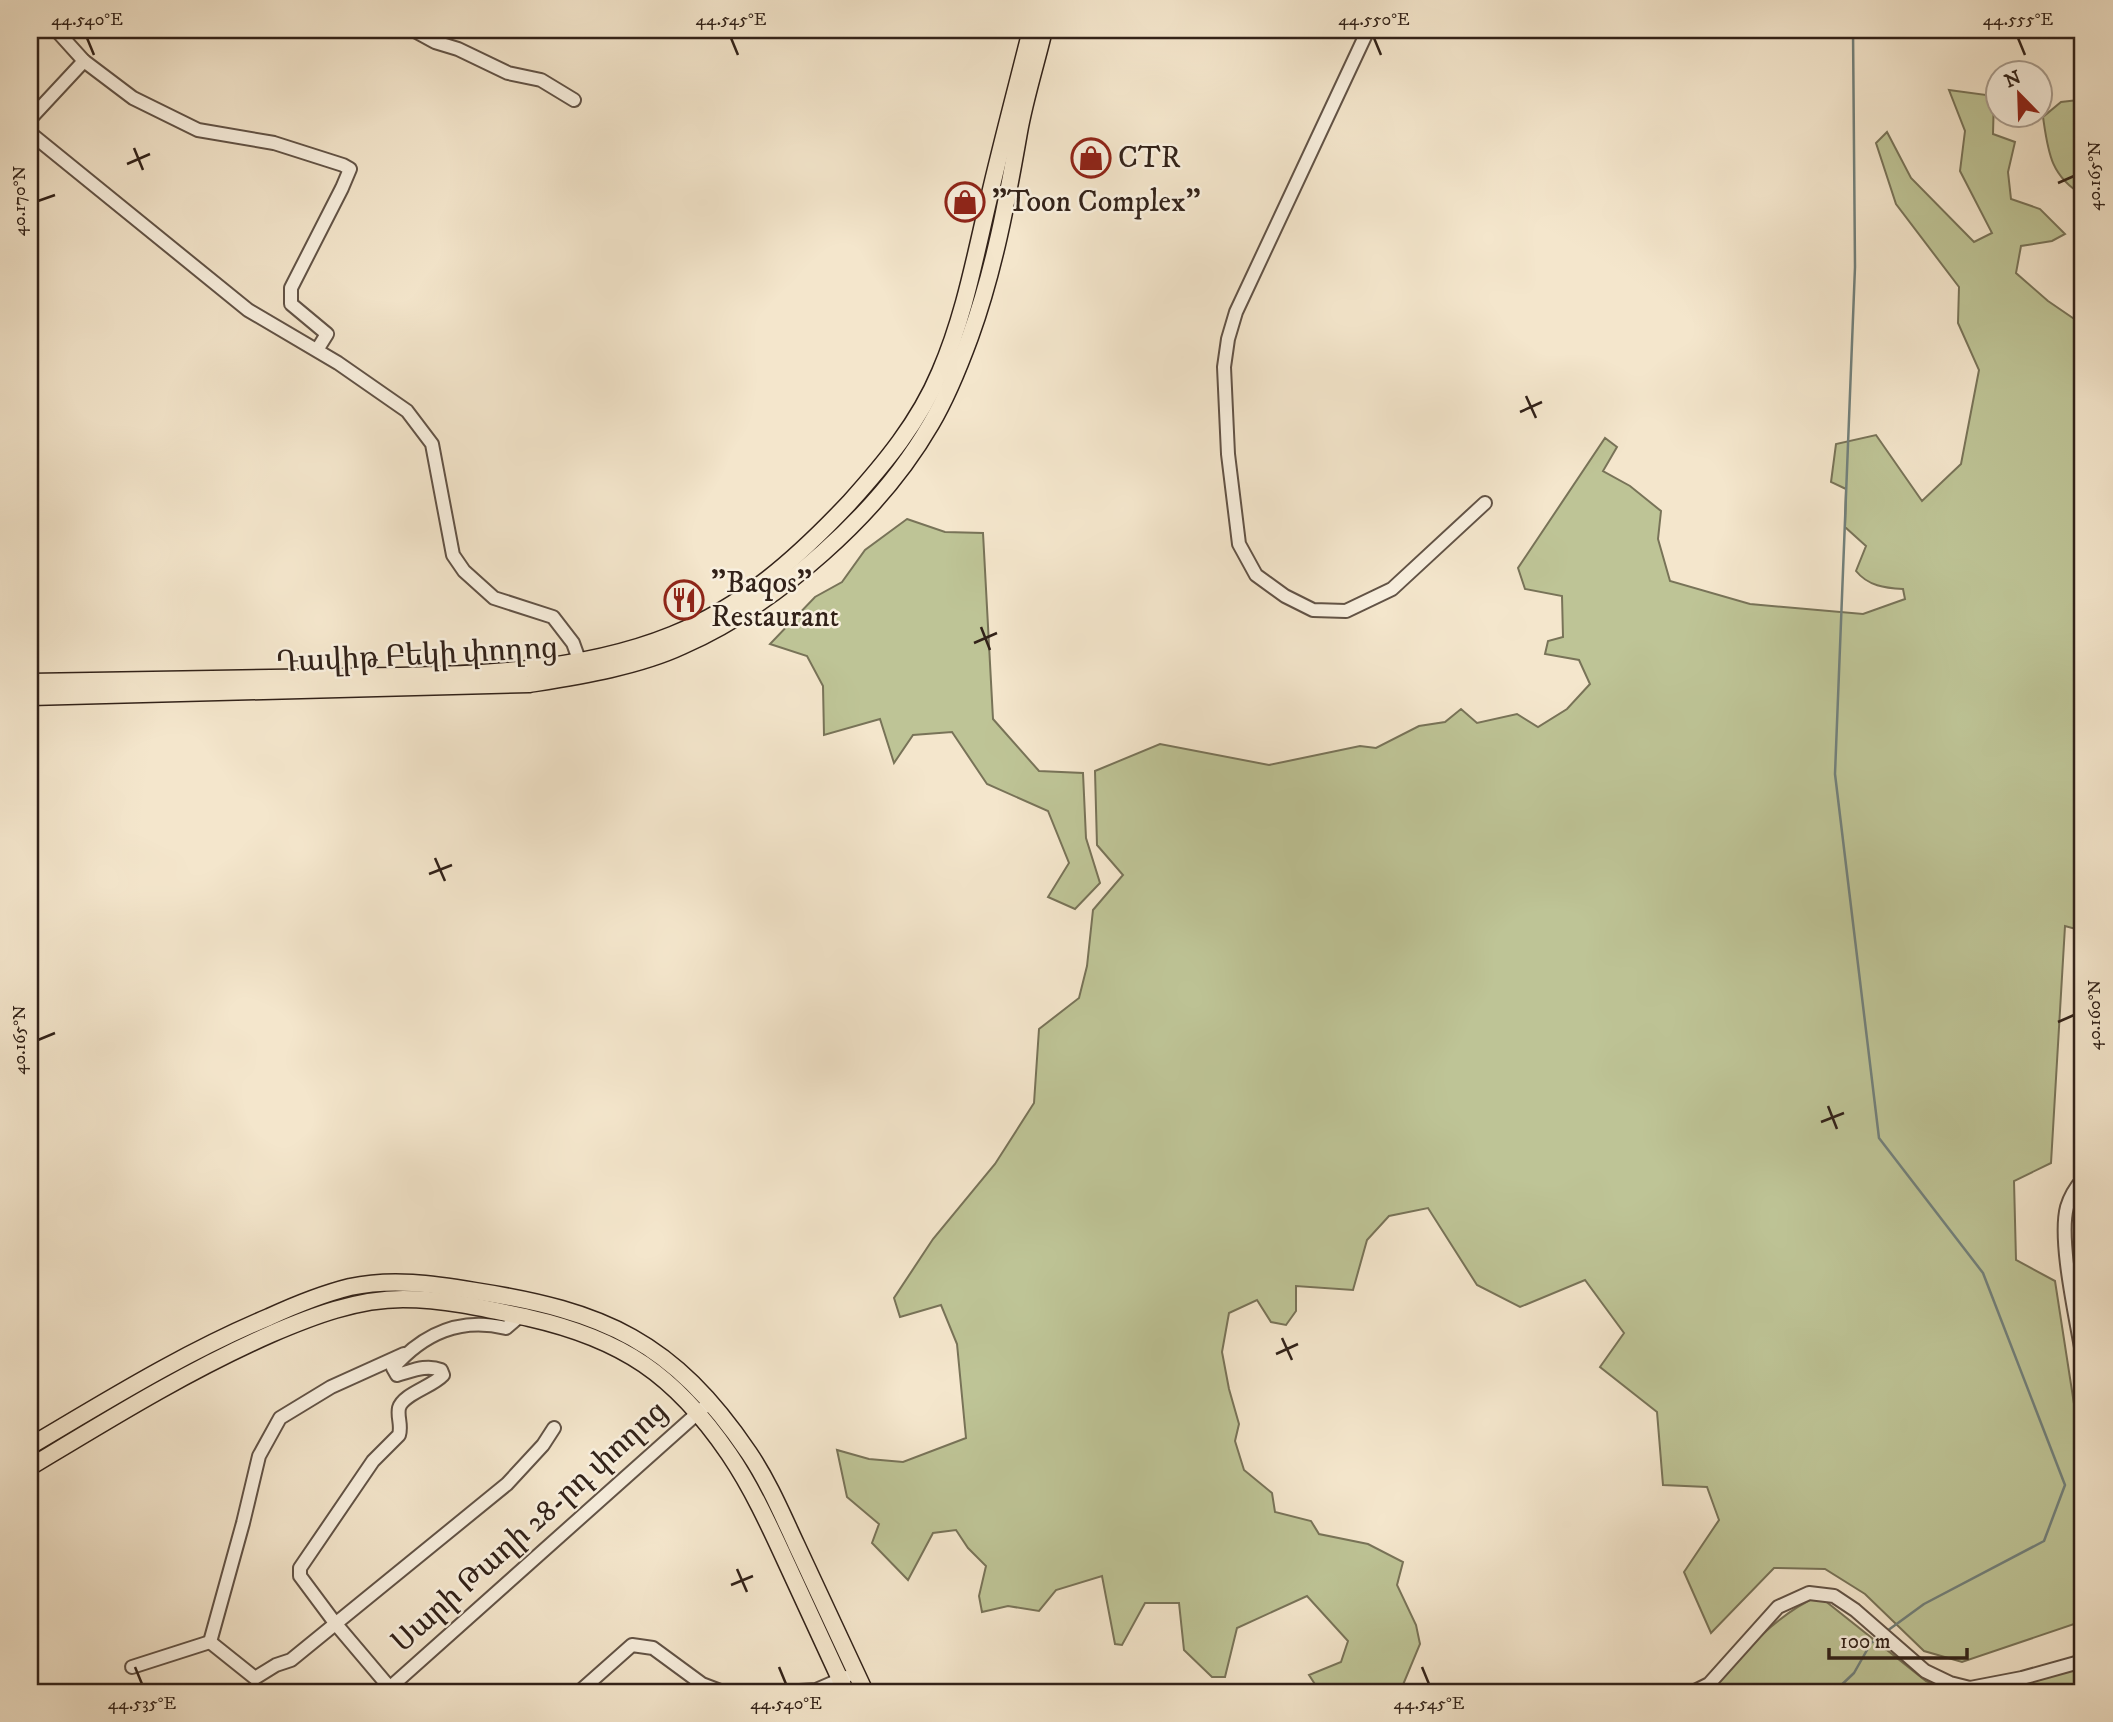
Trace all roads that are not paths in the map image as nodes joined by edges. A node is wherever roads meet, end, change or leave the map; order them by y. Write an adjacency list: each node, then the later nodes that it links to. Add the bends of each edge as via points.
1 (56, 30): 6 (street)
2 (414, 30): 7 (street, via 508,74 541,80)
3 (1031, 30): 10 (main road, Դավիթ Բեկի փողոց)
4 (1044, 30): 10 (main road, Դավիթ Բեկի փողոց)
5 (1368, 30): 14 (street, via 1236,312 1228,339 1224,367 1228,454 1239,544 1256,575 1285,596 1313,610 1346,611 1392,589)
6 (84, 61): 8 (street); 13 (street, via 133,97 198,130 274,144 349,169 291,288 291,304 327,334)
7 (574, 100)
8 (30, 119)
9 (30, 133): 13 (street, via 248,310)
10 (1011, 140): 11 (main road, Դավիթ Բեկի փողոց); 12 (main road, Դավիթ Բեկի փողոց)
11 (982, 228): 12 (main road, via 986,239 992,240); 15 (main road, Դավիթ Բեկի փողոց, via 950,349 922,409 884,465 799,555 721,611)
12 (1000, 232): 15 (main road, Դավիթ Բեկի փողոց, via 970,337 938,411 911,455 855,522 783,584 722,625 682,646)
13 (317, 350): 15 (street, via 407,411 432,444 453,555 494,598 553,617 573,643)
14 (1485, 503)
15 (582, 667): 17 (main road, Դավիթ Բեկի փողոց)
16 (30, 682): 17 (main road, Դավիթ Բեկի փողոց)
17 (243, 685): 18 (main road, Դավիթ Բեկի փողոց)
18 (30, 697)
19 (2083, 1179): 22 (street, via 2067,1207 2064,1237)
20 (520, 1316): 21 (street, via 506,1328 468,1324 447,1330); 24 (main road, via 587,1334 638,1359); 27 (main road, via 402,1299 332,1310 211,1362)
21 (407, 1352): 28 (street, via 393,1368 397,1375 422,1368 435,1368 443,1375 404,1399 399,1435 373,1461 300,1568 300,1576); 29 (street, via 339,1382 280,1418 259,1456)
22 (2083, 1359)
23 (710, 1402): 24 (street, Սարի Թաղի 28-րդ փողոց); 26 (main road, via 651,1347 592,1318 514,1297 388,1282 332,1292 243,1328 161,1369); 32 (main road, via 750,1455 772,1494)
24 (697, 1413): 33 (main road, via 745,1480); 34 (street, Սարի Թաղի 28-րդ փողոց)
25 (554, 1428): 28 (street, via 507,1484)
26 (30, 1446)
27 (30, 1468)
28 (335, 1623): 29 (street, via 291,1660 256,1678); 34 (street)
29 (210, 1642): 31 (street)
30 (2083, 1661): 39 (street, via 1970,1688 1925,1671 1834,1595 1809,1593 1778,1607 1709,1685)
31 (132, 1667)
32 (855, 1672): 33 (street); 38 (main road)
33 (843, 1686): 37 (street)
34 (387, 1690)
35 (579, 1692): 36 (street, via 632,1645 653,1648 702,1684)
36 (723, 1692)
37 (782, 1692)
38 (865, 1692)
39 (1693, 1692)

